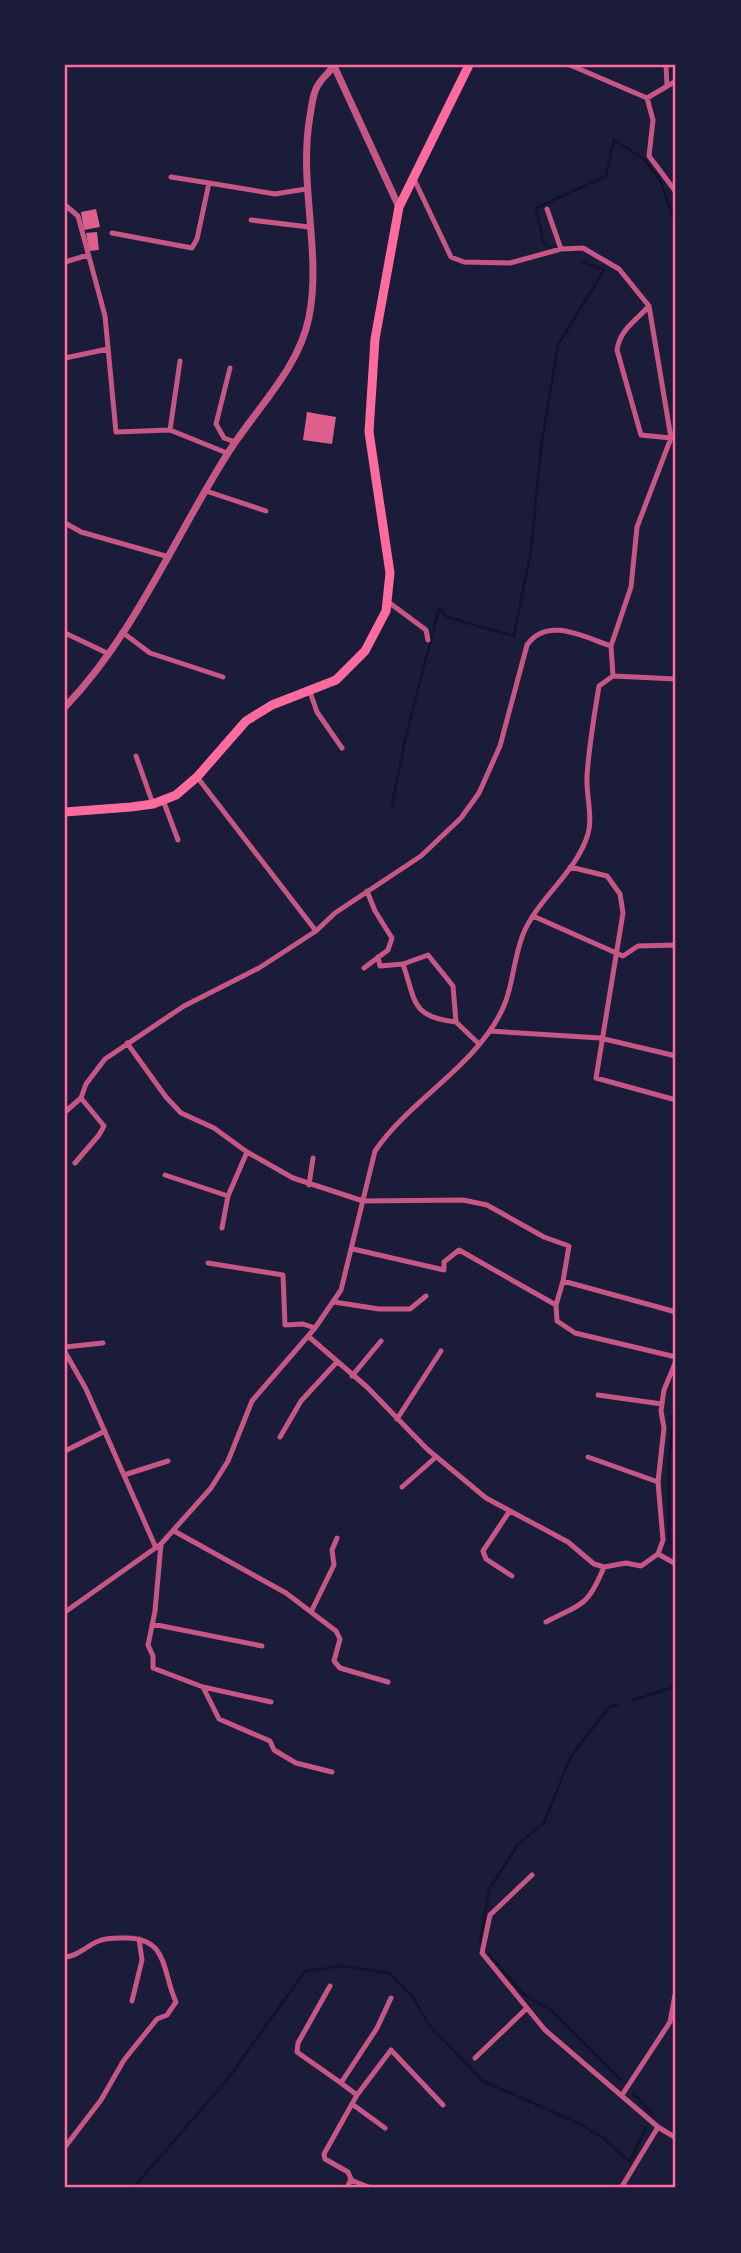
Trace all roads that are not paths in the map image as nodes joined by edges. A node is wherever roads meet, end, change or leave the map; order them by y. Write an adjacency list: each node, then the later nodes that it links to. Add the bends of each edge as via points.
1 (334, 65): 13 (street, via 314,94); 16 (street)
2 (469, 65): 11 (main road)
3 (570, 65): 6 (street)
4 (591, 65): 6 (street)
5 (666, 65): 8 (street)
6 (587, 73): 9 (street)
7 (676, 81): 8 (street)
8 (667, 86): 9 (street)
9 (647, 98): 14 (street, via 653,120 649,156)
10 (171, 177): 12 (street)
11 (413, 177): 16 (main road); 21 (street, via 451,257 464,262 510,263)
12 (209, 183): 13 (street, via 275,194); 20 (street, via 192,248)
13 (306, 189): 19 (street)
14 (676, 192)
15 (65, 205): 22 (street, via 79,216)
16 (399, 207): 37 (main road, via 375,338 369,432 390,573)
17 (547, 209): 21 (street)
18 (251, 220): 19 (street)
19 (309, 227): 31 (street, via 314,274 304,334 283,374)
20 (112, 233)
21 (561, 249): 24 (street, via 583,248 601,256)
22 (88, 255): 23 (street); 25 (street, via 105,316)
23 (65, 262)
24 (649, 306): 30 (street); 30 (street, via 628,325 617,351 641,435)
25 (108, 349): 26 (street); 29 (street, via 116,432)
26 (65, 358)
27 (180, 361): 29 (street)
28 (230, 368): 31 (street, via 216,424 224,438)
29 (170, 430): 32 (street)
30 (671, 438): 41 (street, via 637,527 631,587)
31 (235, 442): 32 (street)
32 (227, 453): 33 (street)
33 (206, 491): 34 (street); 36 (street)
34 (266, 511)
35 (65, 523): 36 (street)
36 (169, 557): 38 (street)
37 (387, 601): 40 (street, via 426,630); 46 (main road, via 365,651 336,680)
38 (122, 632): 42 (street); 44 (street, via 150,653)
39 (65, 633): 42 (street)
40 (428, 640)
41 (611, 646): 43 (street); 56 (street, via 555,630 534,635 527,645 500,746 479,793 461,818 421,856)
42 (109, 654): 47 (street)
43 (613, 676): 45 (street); 55 (street, via 599,686 587,779 590,821 587,837)
44 (223, 677)
45 (676, 678)
46 (310, 692): 48 (street); 50 (main road, via 272,705 246,721)
47 (65, 707)
48 (342, 748)
49 (136, 756): 52 (street)
50 (197, 777): 51 (main road); 58 (street)
51 (163, 800): 52 (main road); 54 (street)
52 (153, 804): 53 (main road)
53 (65, 812)
54 (178, 840)
55 (570, 867): 57 (street); 60 (street, via 607,876 616,885 623,913)
56 (367, 891): 58 (street); 61 (street, via 392,938)
57 (533, 916): 60 (street); 65 (street, via 522,939 508,999)
58 (316, 932): 67 (street)
59 (676, 945): 60 (street, via 638,946 623,956)
60 (616, 952): 66 (street)
61 (379, 957): 62 (street, via 380,966); 63 (street)
62 (403, 964): 64 (street, via 419,1010 430,1019); 64 (street, via 428,955 453,986)
63 (364, 968)
64 (456, 1022): 68 (street)
65 (490, 1031): 66 (street); 68 (street)
66 (600, 1038): 69 (street); 71 (street, via 596,1077)
67 (127, 1043): 70 (street, via 105,1059); 73 (street, via 181,1113 214,1128)
68 (479, 1044): 79 (street, via 456,1073 386,1135 371,1162)
69 (676, 1056)
70 (81, 1098): 72 (street); 75 (street, via 104,1125)
71 (676, 1100)
72 (65, 1112)
73 (247, 1153): 77 (street); 78 (street)
74 (313, 1158): 77 (street)
75 (75, 1163)
76 (164, 1175): 78 (street)
77 (309, 1185): 79 (street)
78 (228, 1196): 80 (street)
79 (363, 1201): 81 (street); 83 (street, via 463,1200 487,1205 569,1246)
80 (222, 1228)
81 (353, 1250): 85 (street); 86 (street, via 444,1270 444,1262 459,1250)
82 (208, 1262): 88 (street, via 283,1275 285,1325)
83 (563, 1281): 86 (street); 87 (street)
84 (426, 1296): 85 (street, via 410,1309 379,1310)
85 (334, 1302): 88 (street)
86 (556, 1305): 94 (street, via 557,1321 575,1333)
87 (676, 1312)
88 (315, 1328): 89 (street)
89 (308, 1336): 95 (street); 110 (street, via 252,1401 228,1461)
90 (380, 1341): 96 (street)
91 (103, 1343): 92 (street)
92 (65, 1350): 100 (street)
93 (441, 1351): 99 (street)
94 (676, 1359): 98 (street)
95 (336, 1363): 96 (street); 101 (street, via 301,1401)
96 (352, 1376): 99 (street)
97 (598, 1395): 98 (street)
98 (662, 1404): 107 (street)
99 (397, 1419): 103 (street)
100 (105, 1431): 102 (street); 106 (street)
101 (279, 1437)
102 (65, 1451)
103 (436, 1457): 108 (street); 109 (street)
104 (588, 1457): 107 (street)
105 (168, 1461): 106 (street)
106 (124, 1475): 112 (street)
107 (658, 1482): 113 (street, via 663,1541)
108 (402, 1488)
109 (509, 1512): 115 (street, via 568,1542); 116 (street, via 483,1551 486,1559)
110 (174, 1531): 112 (street); 118 (street, via 258,1576)
111 (337, 1538): 118 (street, via 332,1550 334,1565)
112 (158, 1546): 117 (street); 120 (street)
113 (658, 1554): 114 (street); 115 (street, via 641,1566)
114 (676, 1564)
115 (604, 1567): 119 (street, via 580,1607)
116 (512, 1576)
117 (65, 1612)
118 (311, 1612): 122 (street, via 336,1631 340,1639 334,1661 340,1668)
119 (545, 1622)
120 (152, 1624): 121 (street); 123 (street, via 148,1645 153,1668)
121 (262, 1646)
122 (388, 1682)
123 (203, 1687): 124 (street); 125 (street, via 219,1719 270,1741 274,1750 296,1763)
124 (271, 1702)
125 (332, 1772)
126 (532, 1875): 133 (street, via 490,1915 482,1953)
127 (138, 1939): 128 (street, via 106,1939); 132 (street, via 142,1960); 143 (street, via 160,1953 176,2002 124,2060)
128 (65, 1957)
129 (330, 1986): 135 (street, via 296,2052)
130 (675, 1995): 137 (street, via 670,2022)
131 (391, 1998): 135 (street)
132 (132, 2001)
133 (527, 2008): 134 (street); 137 (street, via 545,2030)
134 (475, 2058)
135 (341, 2082): 136 (street)
136 (357, 2095): 138 (street); 139 (street, via 391,2050)
137 (621, 2095): 140 (street)
138 (352, 2104): 141 (street); 144 (street, via 324,2154 348,2172)
139 (443, 2105)
140 (658, 2127): 142 (street); 147 (street)
141 (385, 2128)
142 (676, 2138)
143 (65, 2147)
144 (351, 2180): 145 (street); 146 (street)
145 (347, 2188)
146 (371, 2188)
147 (621, 2188)

